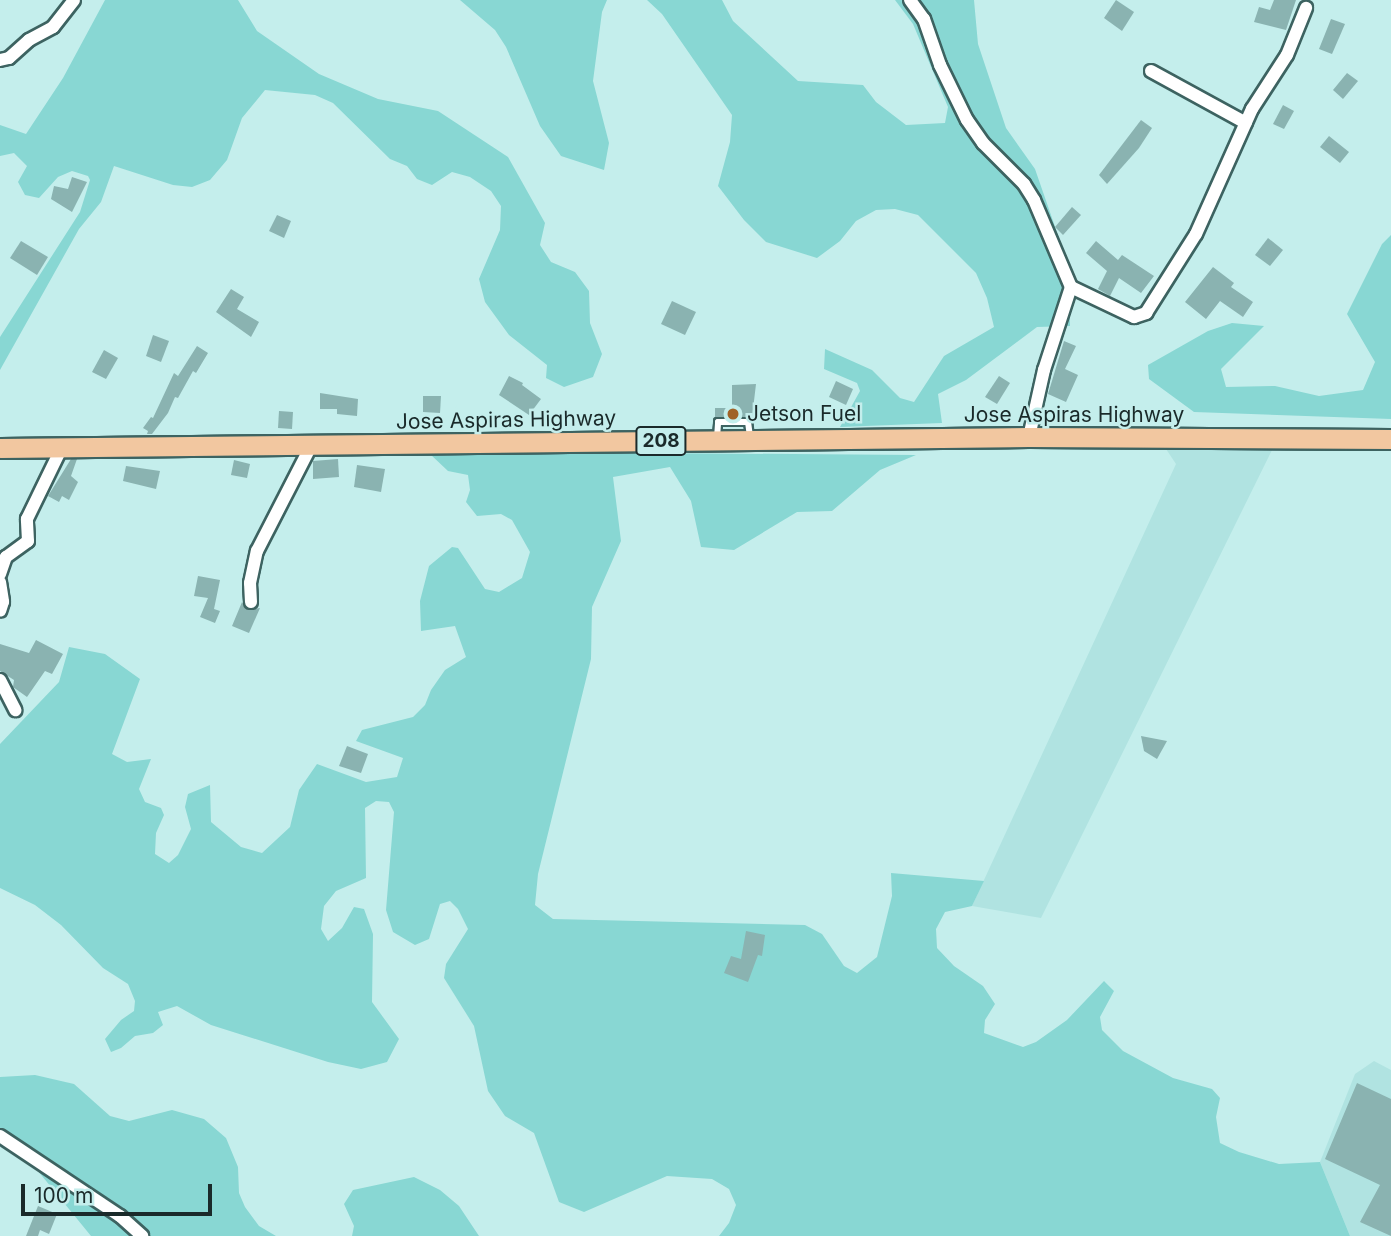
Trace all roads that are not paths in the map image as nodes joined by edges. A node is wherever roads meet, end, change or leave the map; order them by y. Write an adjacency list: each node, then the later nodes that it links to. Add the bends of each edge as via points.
1 (74, 0): 4 (street, via 53,27)
2 (910, 0): 7 (street, via 924,19 967,120 1034,200)
3 (1306, 8): 6 (street, via 1287,55)
4 (0, 60)
5 (1150, 71): 6 (street)
6 (1246, 123): 7 (street, via 1196,234 1145,315 1133,317)
7 (1071, 287): 8 (street, via 1044,370)
8 (1029, 437): 9 (main road, Jose Aspiras Highway / 208); 10 (main road, Jose Aspiras Highway / 208)
9 (1391, 439)
10 (310, 446): 11 (main road, Jose Aspiras Highway / 208); 15 (street, via 257,551)
11 (62, 447): 12 (main road, Jose Aspiras Highway / 208); 13 (street, via 26,519 27,541 6,557)
12 (1, 450)
13 (0, 574)
14 (0, 583): 16 (street)
15 (251, 602)
16 (0, 611)
17 (0, 680): 18 (street)
18 (15, 710)
19 (0, 1136): 20 (street)
20 (132, 1230): 21 (street)
21 (142, 1236)

